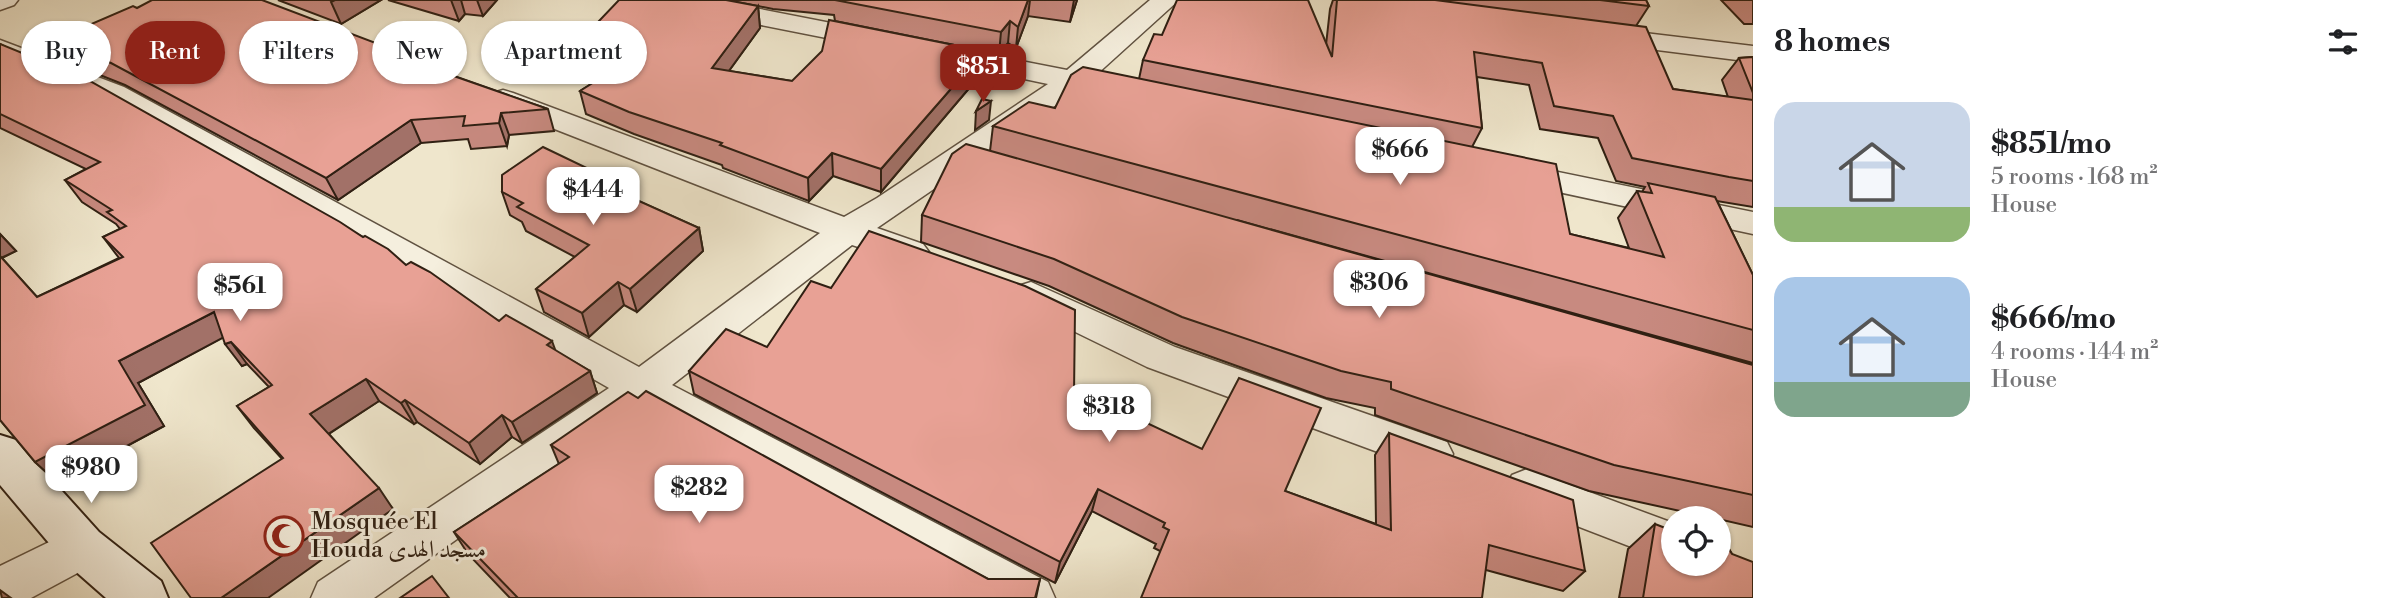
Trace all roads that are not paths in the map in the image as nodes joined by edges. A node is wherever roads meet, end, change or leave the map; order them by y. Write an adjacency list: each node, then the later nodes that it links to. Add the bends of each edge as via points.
1 (5, 0): 4 (street)
2 (675, 0): 8 (street)
3 (1166, 0): 8 (street)
4 (0, 2)
5 (1572, 33): 7 (street)
6 (0, 48): 18 (street, via 114,93)
7 (1753, 54)
8 (1073, 80): 10 (street); 11 (street)
9 (482, 90): 15 (street)
10 (1141, 94)
11 (958, 156): 13 (street); 15 (street)
12 (1481, 166): 14 (street)
13 (997, 167)
14 (1753, 223)
15 (847, 231): 16 (street); 18 (street)
16 (949, 265)
17 (998, 283): 20 (street, via 1161,357)
18 (641, 387): 24 (street); 25 (street)
19 (0, 453): 21 (main road)
20 (1661, 539)
21 (82, 547): 22 (street); 23 (main road)
22 (0, 590)
23 (143, 598)
24 (335, 598)
25 (1031, 598)

